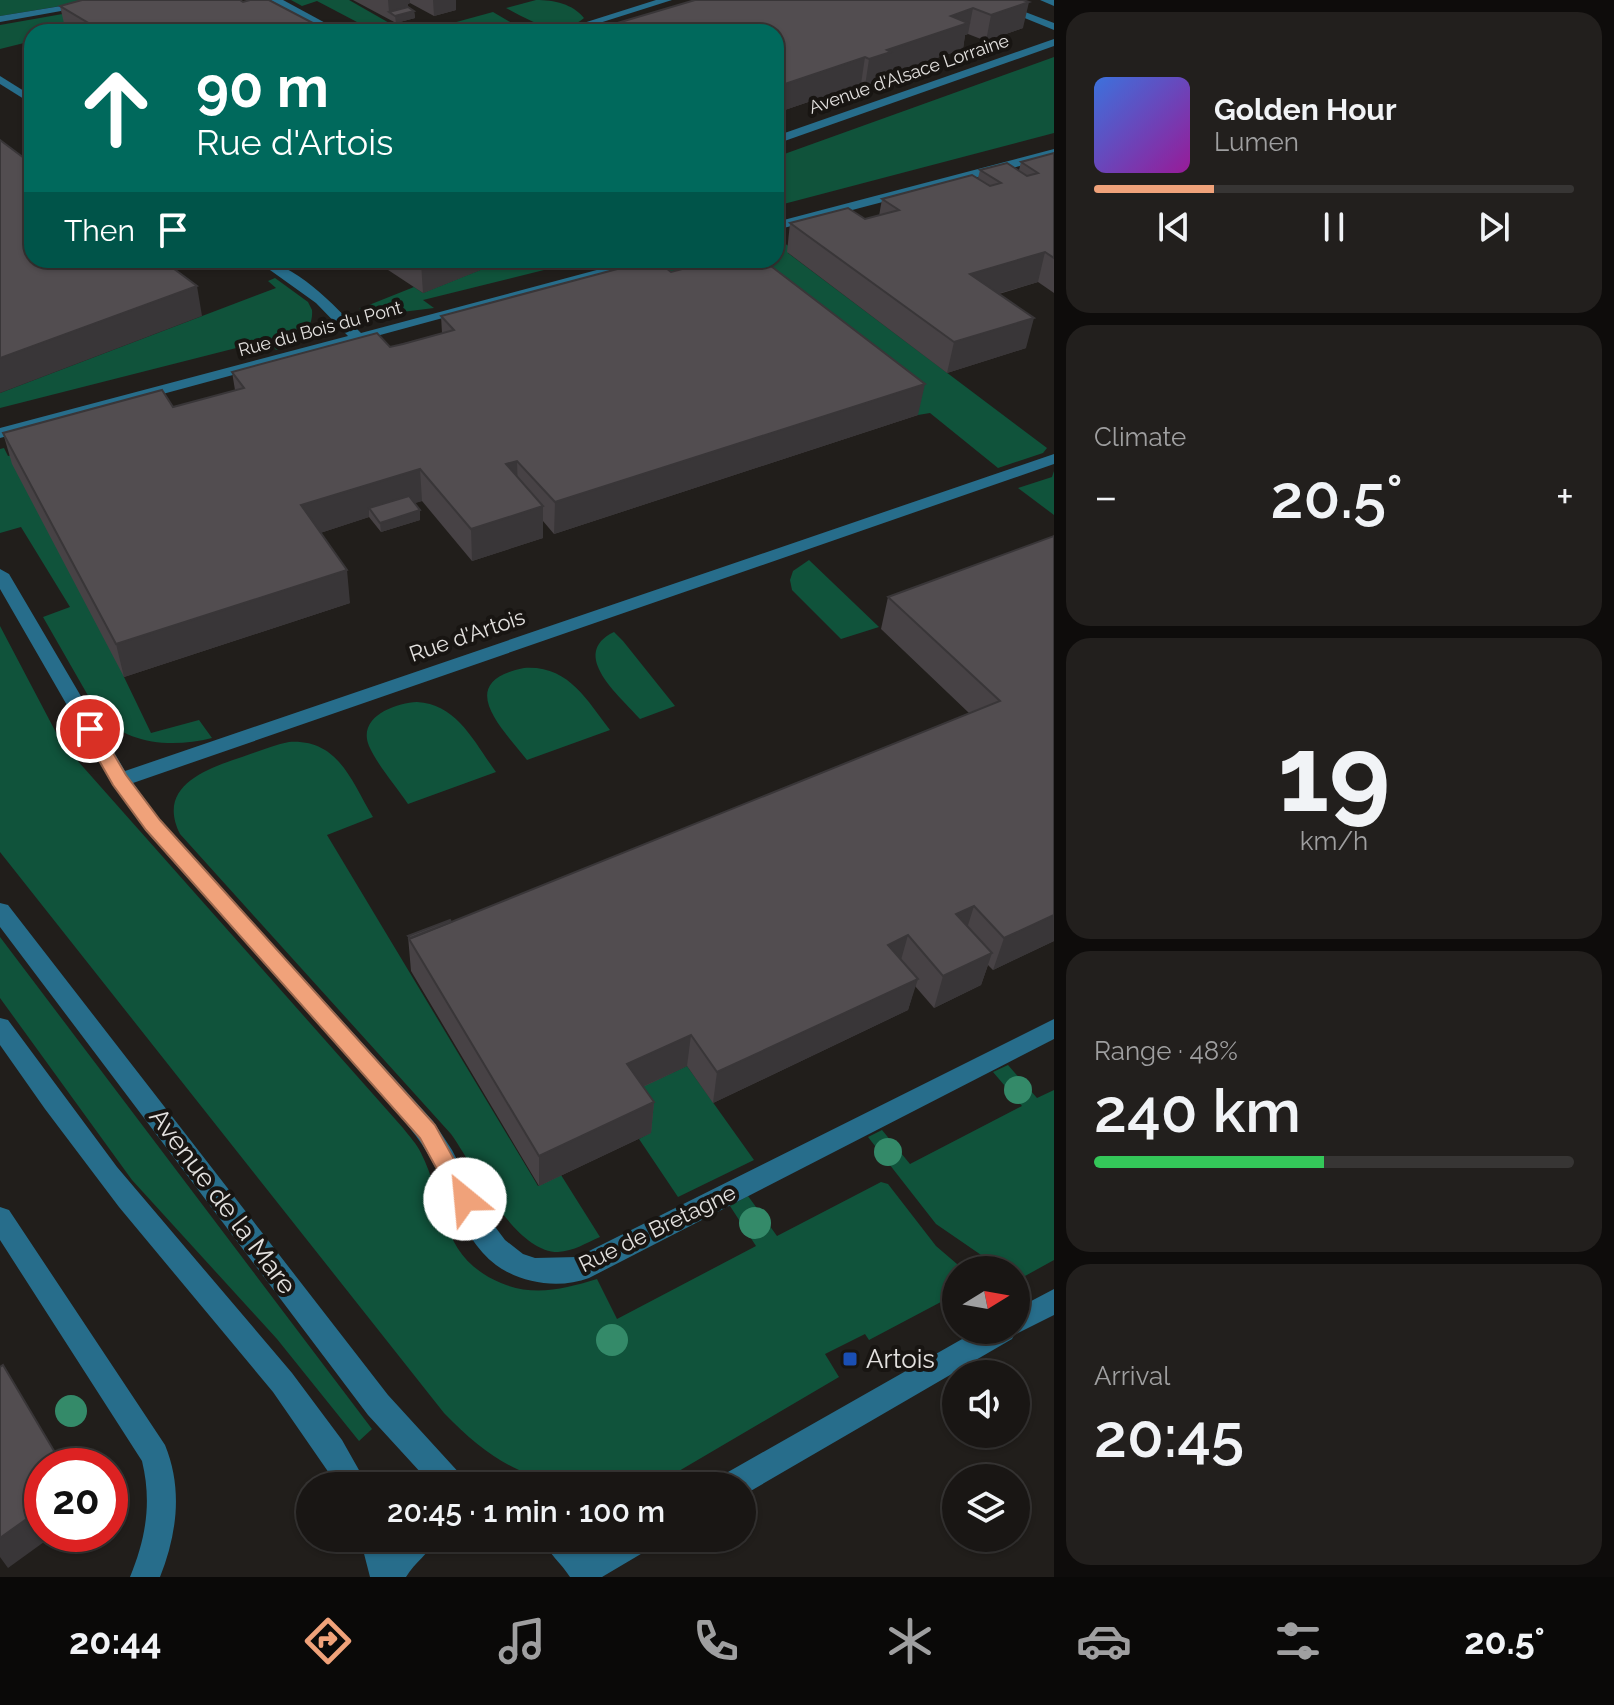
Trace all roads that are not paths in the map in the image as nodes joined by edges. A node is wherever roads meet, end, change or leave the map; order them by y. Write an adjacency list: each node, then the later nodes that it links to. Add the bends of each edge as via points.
1 (117, 0): 7 (street)
2 (275, 0): 8 (street)
3 (667, 0): 9 (street)
4 (985, 0): 10 (street)
5 (1045, 0): 6 (street)
6 (1054, 3)
7 (0, 19)
8 (322, 24)
9 (587, 24)
10 (1054, 27)
11 (1054, 42): 14 (street, Avenue d'Alsace Lorraine)
12 (0, 79): 13 (street)
13 (24, 96)
14 (784, 137)
15 (1054, 153): 16 (street)
16 (784, 224)
17 (275, 268): 19 (street, via 321,300)
18 (620, 268): 19 (street, Rue du Bois du Pont)
19 (358, 338): 20 (street, Rue du Bois du Pont)
20 (0, 433)
21 (1054, 459): 23 (street, Rue d'Artois)
22 (0, 574): 23 (street)
23 (120, 780): 26 (street, Rue de Bretagne, via 153,825 427,1132 476,1222 496,1249 519,1266 555,1274 580,1269)
24 (0, 911): 32 (street, Avenue de la Mare, via 378,1405)
25 (0, 1027): 31 (street, via 145,1220 319,1427)
26 (1054, 1028)
27 (0, 1218): 39 (street, via 155,1455 164,1509)
28 (1054, 1301): 29 (street)
29 (1030, 1315)
30 (979, 1344): 33 (street)
31 (346, 1472)
32 (439, 1472)
33 (755, 1472)
34 (379, 1552): 40 (street)
35 (405, 1552): 40 (street)
36 (571, 1552): 38 (street)
37 (620, 1552): 38 (street)
38 (586, 1574)
39 (145, 1577)
40 (387, 1577)

